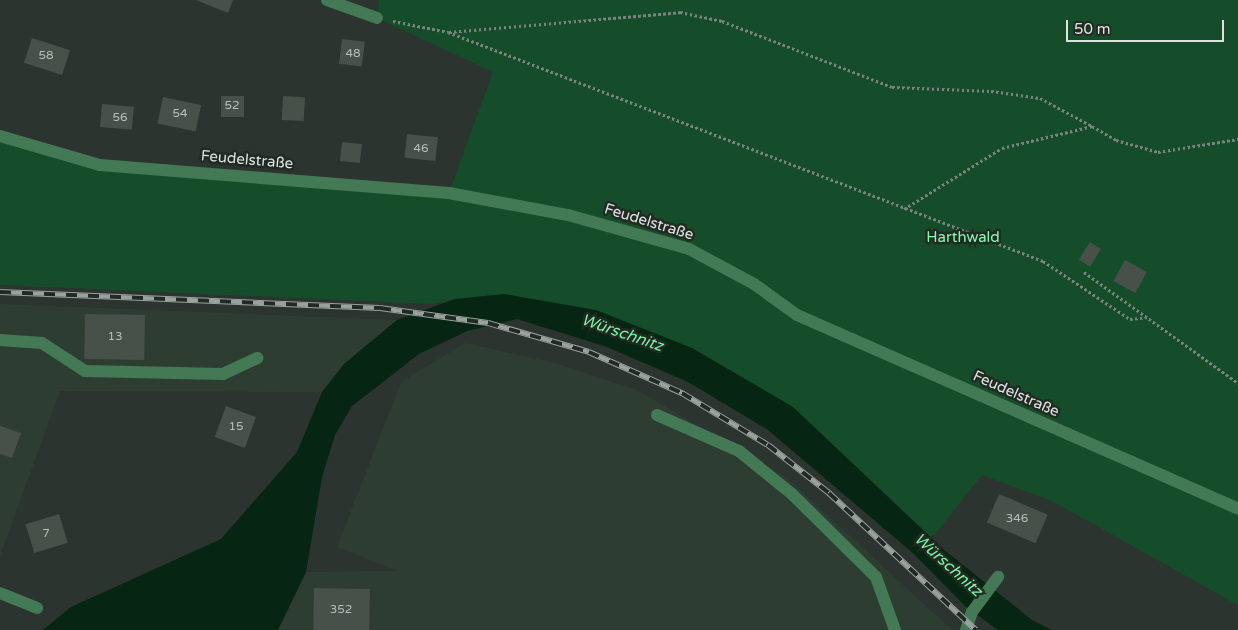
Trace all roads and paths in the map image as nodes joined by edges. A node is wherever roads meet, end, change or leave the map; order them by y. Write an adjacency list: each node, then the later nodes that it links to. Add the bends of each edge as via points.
1 (327, 0): 2 (street)
2 (377, 18): 3 (path)
3 (448, 32): 4 (path, via 680,12 722,21 892,87 991,91 1040,98); 7 (path)
4 (1092, 126): 6 (path, via 1116,140 1158,152); 7 (path, via 1002,148)
5 (0, 136): 14 (street, Feudelstraße, via 100,164 449,193 568,215 689,249 754,284 797,315)
6 (1238, 140)
7 (903, 209): 9 (path, via 1043,261 1130,319)
8 (1084, 272): 9 (path)
9 (1148, 317): 12 (path)
10 (0, 340): 11 (street, via 42,343 85,371 223,374)
11 (258, 358)
12 (1238, 383)
13 (657, 415): 18 (street, via 740,451 792,494 876,577)
14 (1238, 509)
15 (998, 577): 19 (street, via 972,612)
16 (0, 593): 17 (street)
17 (37, 608)
18 (895, 630)
19 (966, 630)

